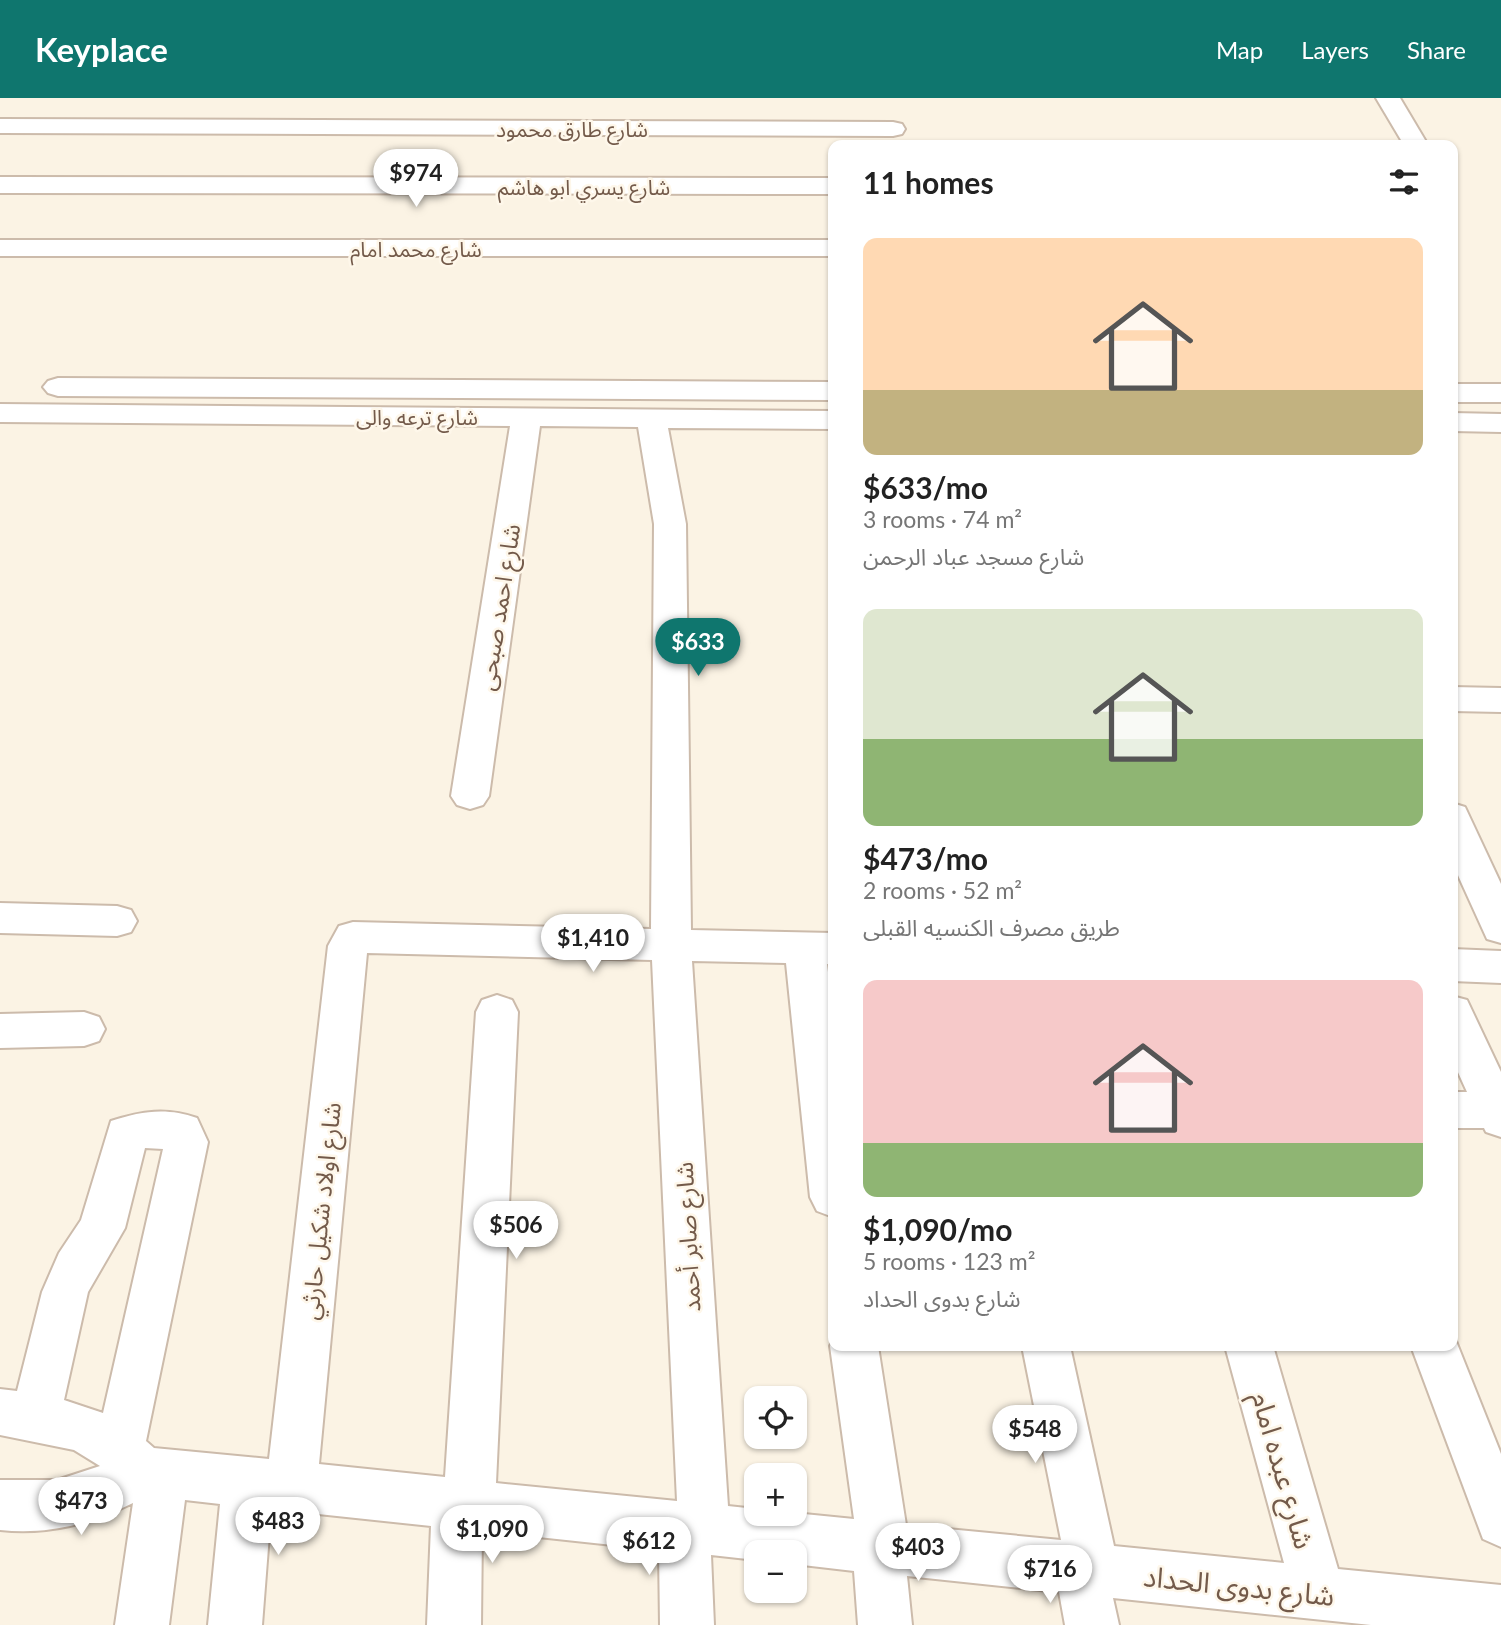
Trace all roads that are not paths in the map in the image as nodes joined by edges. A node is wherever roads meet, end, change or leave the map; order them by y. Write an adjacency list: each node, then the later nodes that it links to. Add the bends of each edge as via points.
1 (1388, 98): 4 (street)
2 (0, 127): 3 (street, شارع طارق محمود)
3 (893, 127)
4 (1413, 140)
5 (0, 185): 6 (street, شارع يسري ابو هاشم)
6 (828, 186)
7 (0, 248): 8 (street, شارع محمد امام)
8 (828, 248)
9 (0, 386): 13 (street, شارع ترعه والى)
10 (828, 391): 14 (street, شارع ترعه والى)
11 (1458, 393): 12 (street)
12 (1501, 393)
13 (153, 401): 14 (street, شارع ترعه والى); 15 (street, شارع ترعه والى); 16 (street, شارع ترعه والى)
14 (695, 404): 17 (street, شارع ترعه والى); 18 (street, شارع ترعه والى)
15 (0, 413)
16 (526, 417): 17 (street, شارع ترعه والى); 23 (street, شارع احمد صبحى)
17 (652, 418): 28 (street, شارع صابر أحمد, via 670,524)
18 (828, 419)
19 (1458, 422): 20 (street)
20 (1501, 423)
21 (1458, 699): 22 (street)
22 (1501, 700)
23 (470, 796)
24 (1458, 831): 27 (street)
25 (0, 918): 26 (street)
26 (117, 921)
27 (1501, 928)
28 (671, 945): 29 (street); 45 (street, شارع اولاد شكيل حارثي, via 353,937 348,946); 49 (street, شارع صابر أحمد)
29 (819, 949): 36 (street)
30 (1458, 965): 31 (street)
31 (1501, 967)
32 (496, 1012): 46 (street)
33 (1458, 1025): 38 (street)
34 (84, 1030): 35 (street)
35 (0, 1031)
36 (828, 1102)
37 (1458, 1110): 38 (street)
38 (1500, 1113)
39 (855, 1351): 50 (street)
40 (1047, 1351): 51 (street)
41 (1250, 1351): 52 (street, شارع عبده امام)
42 (1436, 1351): 48 (street)
43 (17, 1415): 44 (street, via 81,1426); 44 (street, via 75,1268 103,1228 127,1134 142,1129 182,1131 186,1142)
44 (142, 1464): 45 (street, شارع بدوى الحداد); 47 (street, via 100,1495 56,1507); 54 (street)
45 (269, 1484): 46 (street, شارع بدوى الحداد); 55 (street, شارع اولاد شكيل حارثي)
46 (463, 1505): 49 (street, شارع بدوى الحداد); 56 (street)
47 (0, 1506)
48 (1501, 1521)
49 (694, 1529): 50 (street, شارع بدوى الحداد); 57 (street, شارع صابر أحمد)
50 (881, 1548): 51 (street, شارع بدوى الحداد); 58 (street)
51 (1087, 1569): 52 (street, شارع بدوى الحداد); 59 (street)
52 (1317, 1604): 53 (street, شارع بدوى الحداد)
53 (1501, 1612)
54 (142, 1625)
55 (235, 1625)
56 (454, 1625)
57 (687, 1625)
58 (885, 1625)
59 (1092, 1625)

